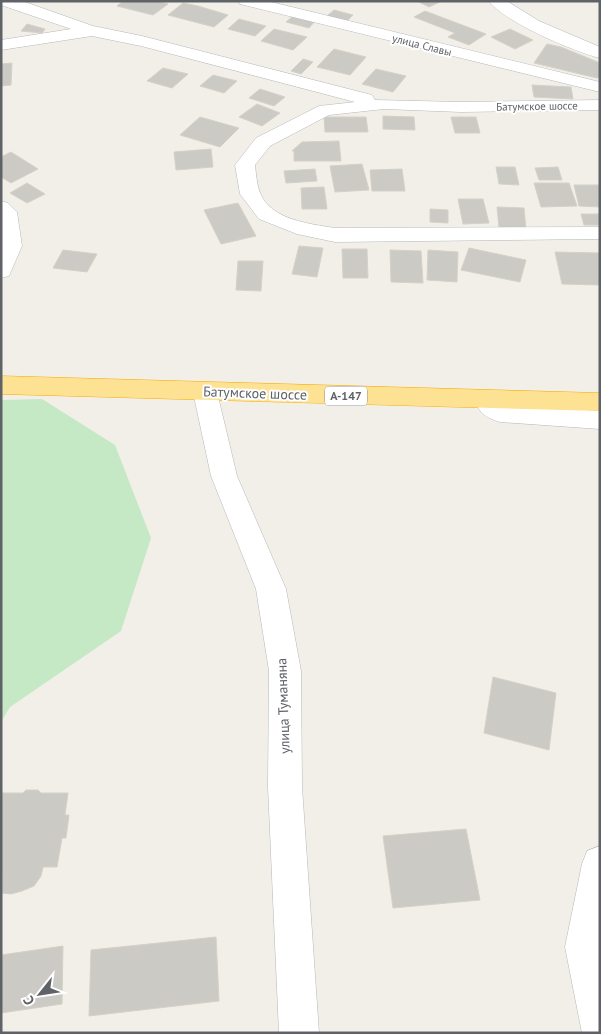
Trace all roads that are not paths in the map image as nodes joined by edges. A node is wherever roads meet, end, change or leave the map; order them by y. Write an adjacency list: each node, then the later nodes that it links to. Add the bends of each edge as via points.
1 (6, 1): 4 (street, Батумское шоссе)
2 (246, 1): 7 (street, улица Славы)
3 (498, 1): 6 (street, via 510,12 543,29)
4 (92, 31): 5 (street, Батумское шоссе); 8 (street, Батумское шоссе)
5 (1, 45)
6 (600, 53)
7 (600, 87)
8 (384, 104): 9 (street, Батумское шоссе, via 461,107); 11 (street, Батумское шоссе, via 324,110 263,142 245,165 250,194 266,215 297,228 335,235)
9 (600, 105)
10 (1, 207): 12 (street, via 7,212 11,246)
11 (600, 233)
12 (1, 272)
13 (1, 385): 14 (highway, Батумское шоссе / А-147)
14 (205, 392): 15 (highway, Батумское шоссе / А-147); 20 (street, улица Туманяна, via 224,476 271,589 285,671 285,786)
15 (488, 400): 16 (highway, Батумское шоссе / А-147); 17 (street, via 490,406 500,413)
16 (600, 402)
17 (600, 420)
18 (600, 864): 19 (street, via 584,947)
19 (600, 1029)
20 (299, 1033)

